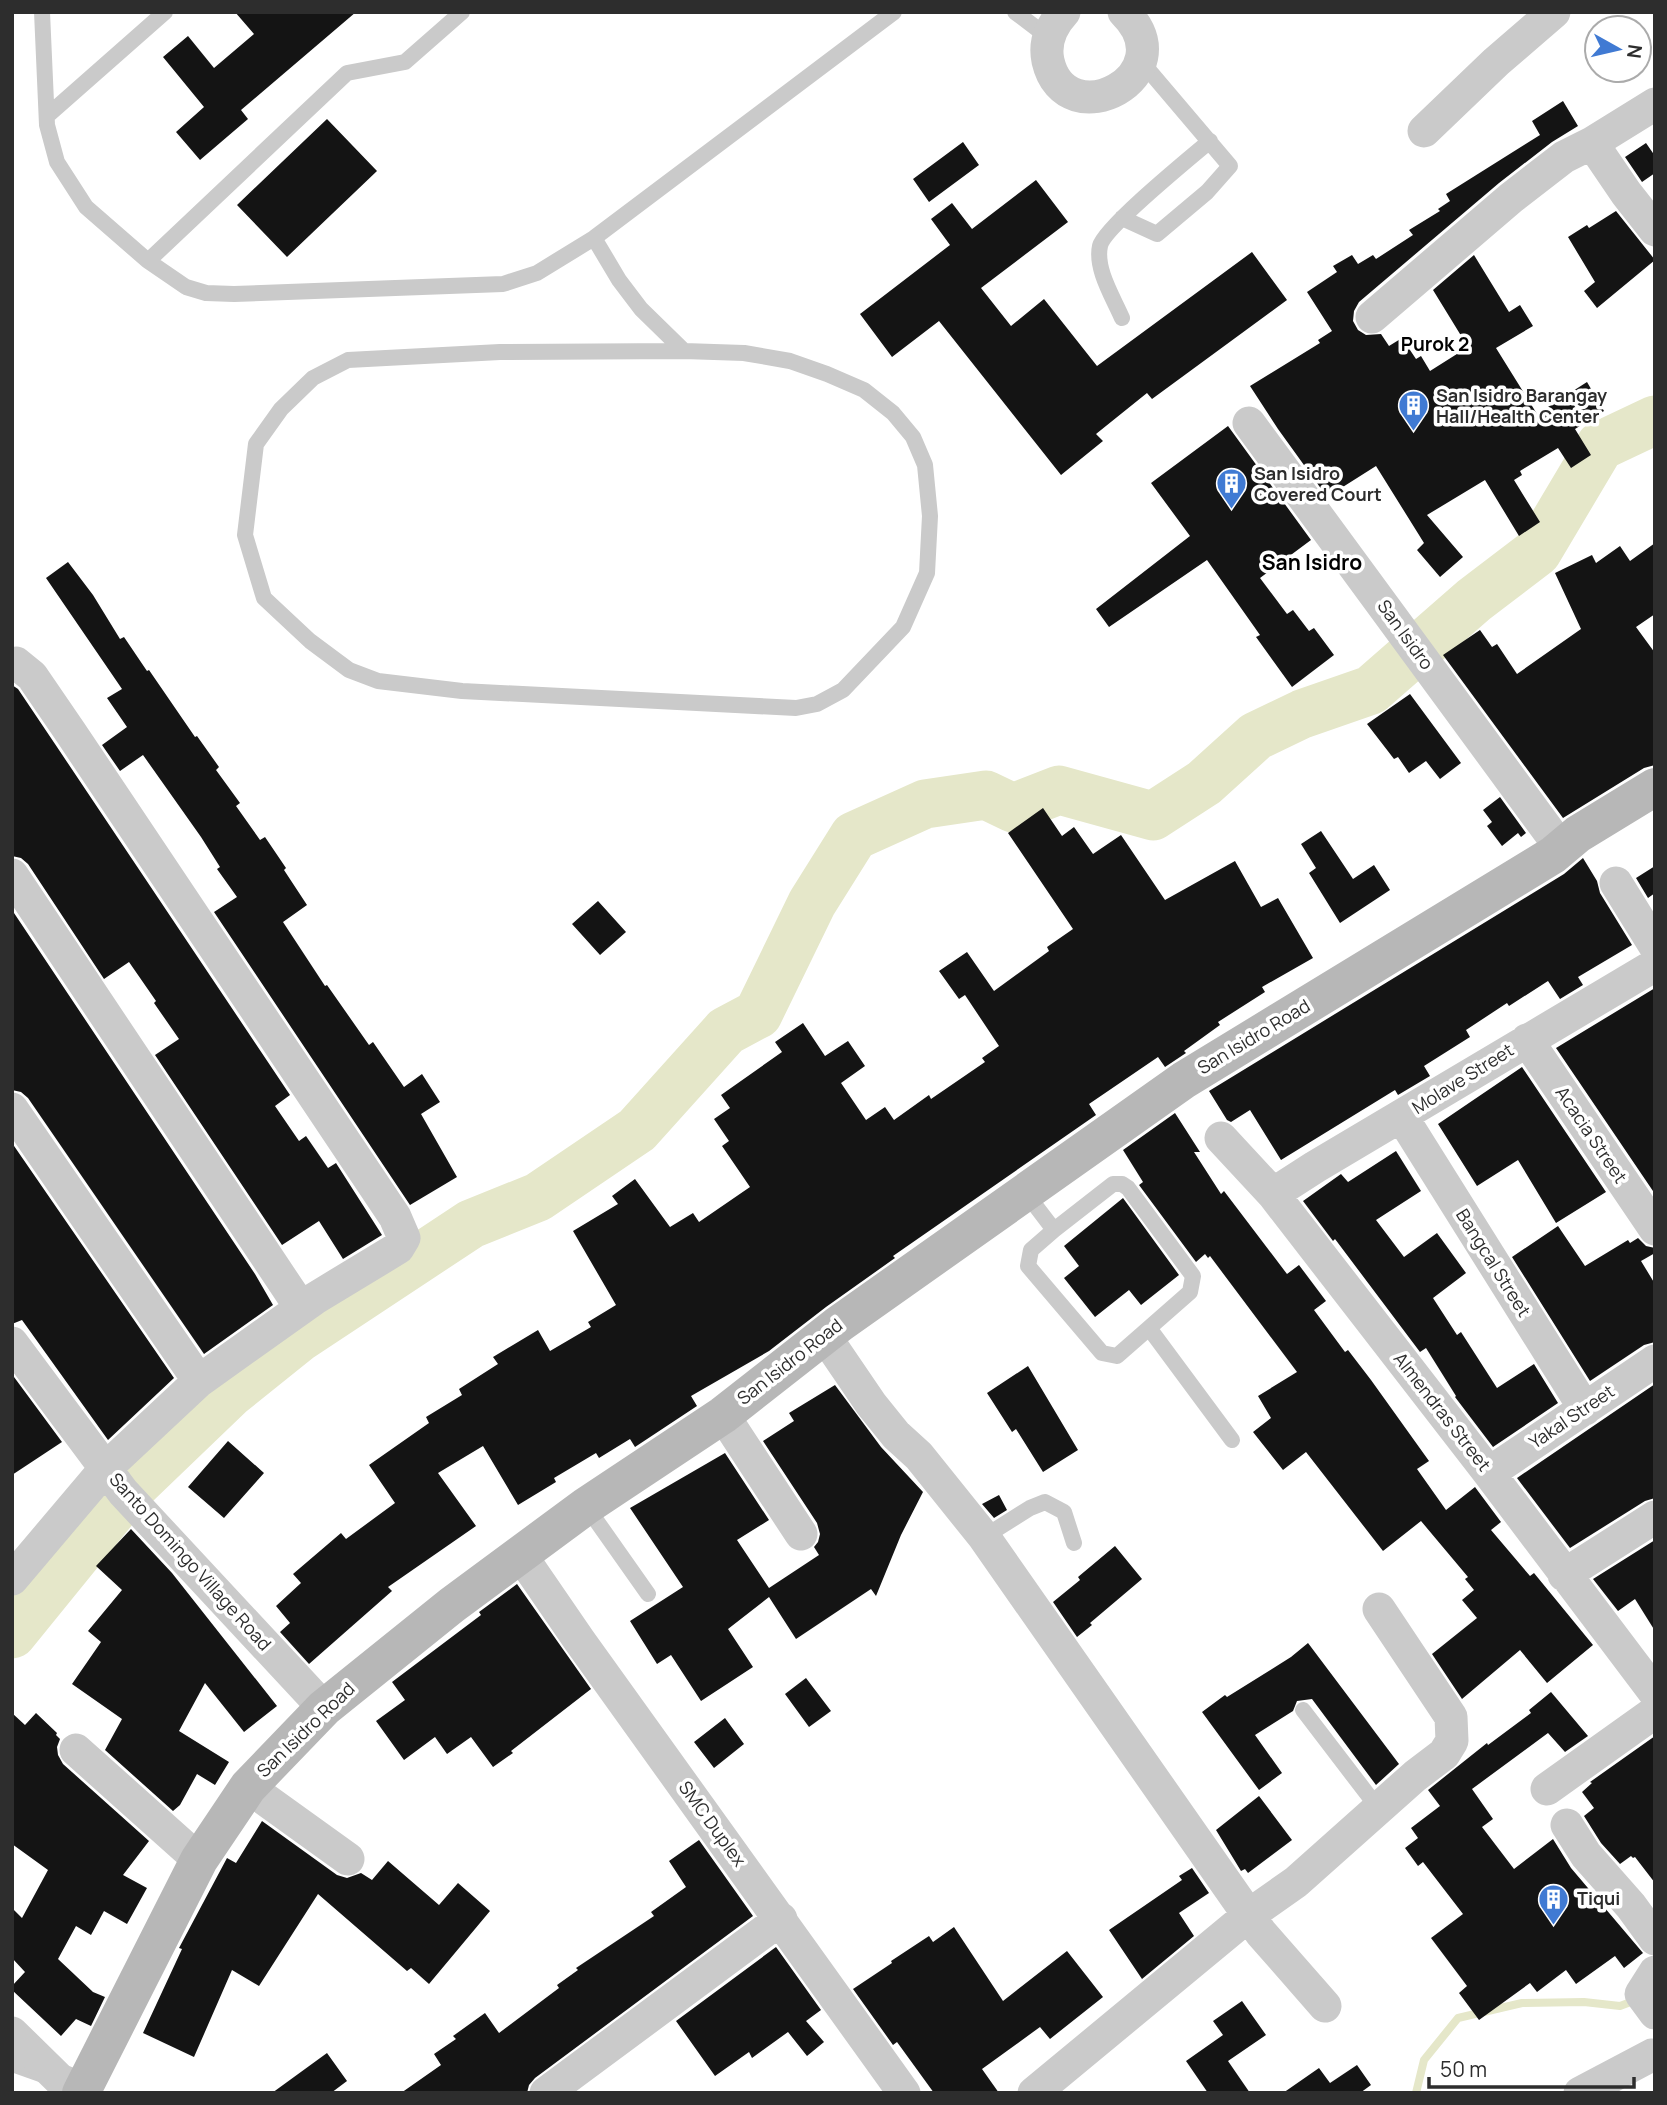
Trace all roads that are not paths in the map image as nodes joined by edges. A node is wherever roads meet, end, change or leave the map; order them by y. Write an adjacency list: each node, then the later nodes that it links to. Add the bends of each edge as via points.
1 (42, 12): 10 (lane)
2 (164, 12): 10 (lane)
3 (462, 12): 17 (lane, via 405,62 347,73)
4 (894, 12): 16 (lane)
5 (1014, 12): 8 (lane)
6 (1554, 12): 11 (street)
7 (1135, 23): 8 (street, via 1135,74 1125,86 1098,97 1082,96 1057,80 1046,52); 12 (lane)
8 (1056, 25)
9 (1655, 104): 13 (street)
10 (47, 116): 17 (lane, via 57,162 86,207)
11 (1424, 131)
12 (1210, 141): 14 (lane); 14 (lane, via 1230,166 1207,192 1157,233)
13 (1592, 143): 15 (street); 18 (street, via 1563,158 1511,198)
14 (1122, 218): 19 (lane, via 1100,244 1100,264)
15 (1655, 229)
16 (594, 238): 17 (lane, via 537,273 503,284 206,293 186,287); 20 (lane, via 640,309)
17 (148, 261)
18 (1371, 317)
19 (1122, 318)
20 (684, 351): 20 (lane, via 744,353 790,361 827,374 864,390 913,437 925,465 930,516 926,573 903,627 843,690 817,704 796,708 463,691 378,681 349,670 264,598 245,535 256,444 281,409 313,378 348,360 500,352)
21 (1249, 423): 24 (street, San Isidro)
22 (12, 664): 37 (street, via 32,676 56,710 401,1230 404,1238 398,1248)
23 (1655, 787): 24 (main road, San Isidro Road)
24 (1561, 848): 33 (main road, San Isidro Road, via 1184,1080)
25 (12, 875): 37 (street)
26 (1616, 883): 27 (street)
27 (1655, 946)
28 (1655, 965): 29 (street, Molave Street)
29 (1527, 1040): 31 (street, Molave Street); 35 (street, Acacia Street)
30 (12, 1110): 42 (street)
31 (1402, 1117): 34 (street, Molave Street); 43 (street, Bangcal Street)
32 (1221, 1138): 34 (street, Almendras Street)
33 (1025, 1192): 36 (lane); 39 (main road, San Isidro Road)
34 (1273, 1194): 46 (street, Almendras Street)
35 (1655, 1229)
36 (1054, 1230): 38 (lane, via 1031,1251 1028,1266 1102,1353 1117,1356); 38 (lane, via 1114,1184 1128,1188 1193,1276 1190,1292)
37 (301, 1308): 42 (street)
38 (1150, 1328): 45 (lane)
39 (824, 1335): 44 (main road, San Isidro Road); 51 (street, via 871,1404)
40 (12, 1343): 47 (street, Santo Domingo Village Road)
41 (1655, 1361): 43 (street, Yakal Street)
42 (199, 1381): 47 (street)
43 (1585, 1409): 46 (street, Yakal Street)
44 (723, 1415): 48 (main road, San Isidro Road); 50 (street)
45 (1232, 1440)
46 (1489, 1473): 54 (street, Almendras Street)
47 (123, 1490): 55 (street); 59 (street, Santo Domingo Village Road)
48 (586, 1506): 53 (main road, San Isidro Road); 56 (lane)
49 (1655, 1517): 54 (street)
50 (801, 1534)
51 (984, 1536): 52 (lane, via 1045,1502 1064,1512); 68 (street)
52 (1074, 1543)
53 (520, 1555): 59 (main road, San Isidro Road); 69 (street, SMC Duplex)
54 (1564, 1575): 58 (street, Almendras Street)
55 (12, 1579)
56 (648, 1594)
57 (1379, 1609): 64 (street, via 1442,1701 1453,1732 1444,1754)
58 (1653, 1690): 63 (street)
59 (324, 1708): 62 (main road, San Isidro Road)
60 (1303, 1710): 64 (lane)
61 (76, 1750): 67 (street)
62 (248, 1787): 66 (street); 67 (main road, San Isidro Road)
63 (1547, 1789)
64 (1378, 1808): 68 (street, via 1296,1882)
65 (1567, 1825): 70 (street)
66 (348, 1859)
67 (199, 1860): 75 (main road, San Isidro Road)
68 (1249, 1915): 71 (street); 78 (street)
69 (781, 1919): 76 (street); 77 (street, SMC Duplex)
70 (1655, 1939)
71 (1325, 2006)
72 (12, 2033): 75 (street)
73 (1654, 2057): 79 (street)
74 (12, 2064): 75 (lane)
75 (74, 2087)
76 (546, 2093)
77 (904, 2093)
78 (1034, 2093)
79 (1580, 2093)

